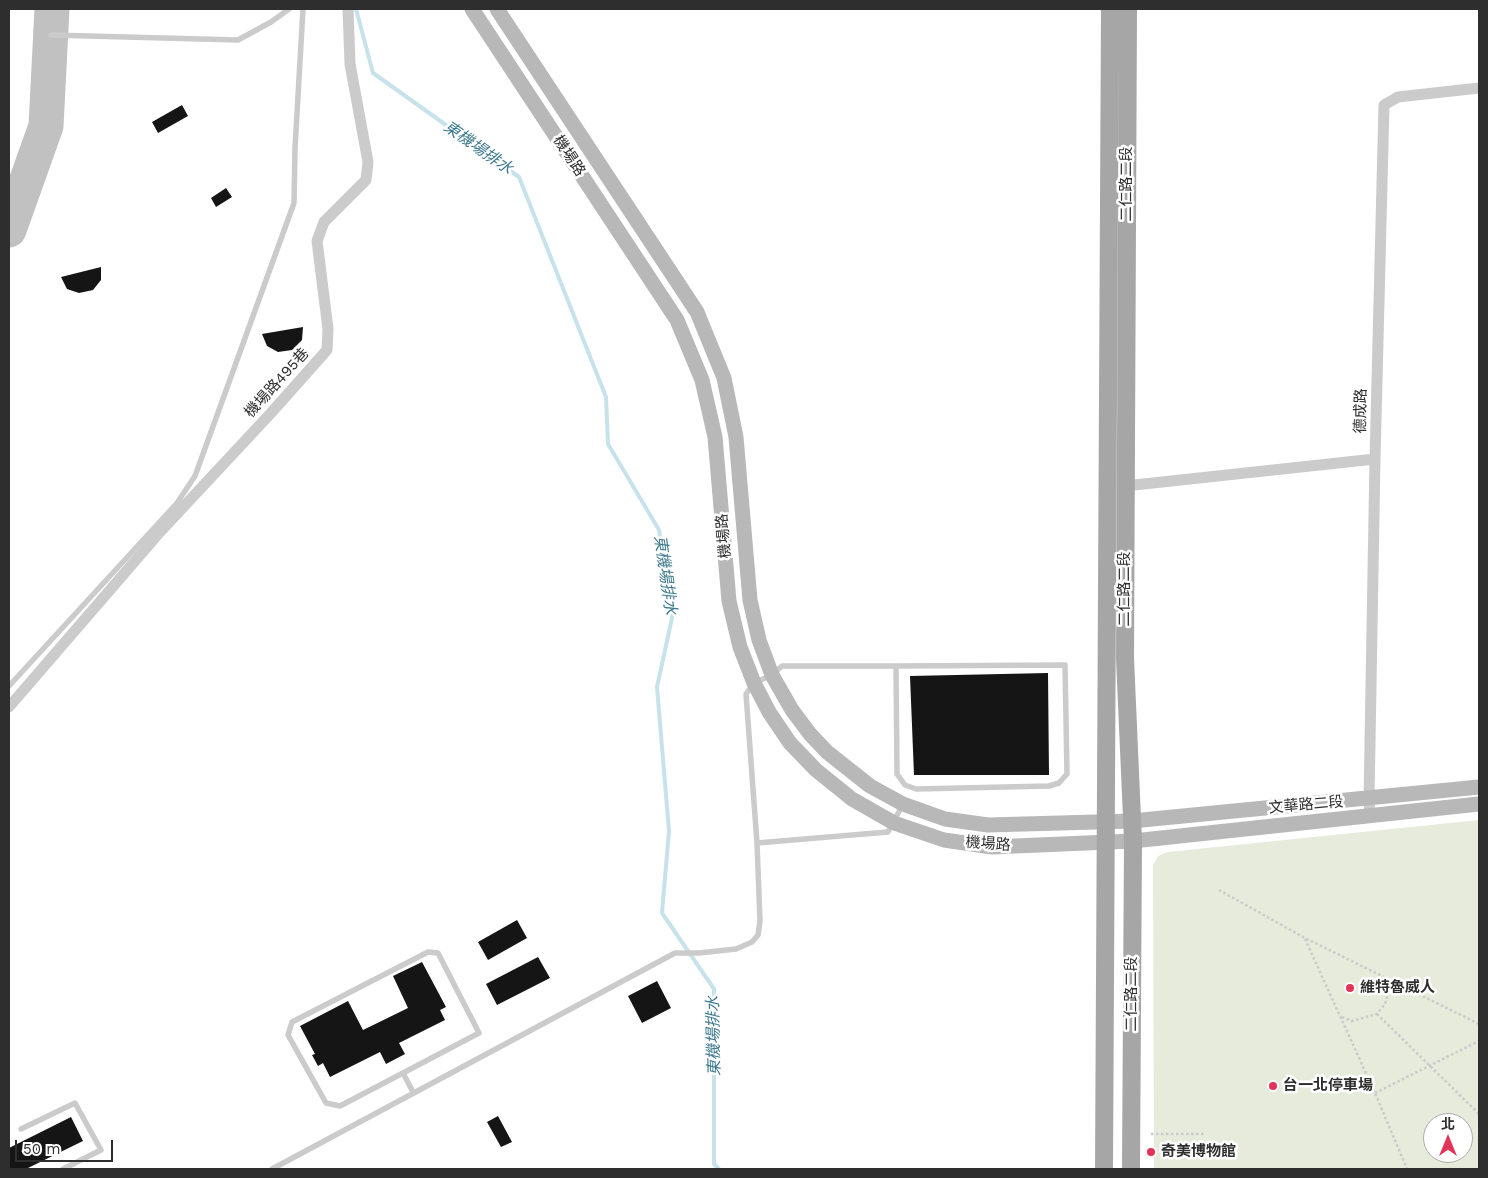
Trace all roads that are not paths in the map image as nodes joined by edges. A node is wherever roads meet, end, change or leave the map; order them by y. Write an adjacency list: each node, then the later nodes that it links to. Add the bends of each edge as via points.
1 (289, 9): 8 (lane, via 238,40)
2 (303, 9): 15 (lane, via 294,203 195,476 177,503)
3 (348, 9): 16 (street, 機場路495巷, via 350,64 368,162 366,180 324,222 317,241 328,329 327,350 160,532)
4 (472, 9): 14 (street, 機場路, via 677,320 695,363 715,437 729,601 740,647)
5 (497, 9): 13 (street, 機場路, via 686,295 724,378 736,437 750,600 759,640)
6 (1110, 9): 23 (main road, 二仁路二段)
7 (1128, 9): 11 (main road, 二仁路二段)
8 (51, 35)
9 (1479, 88): 10 (street, 德成路, via 1398,97 1384,105)
10 (1375, 459): 11 (street); 18 (street, 德成路)
11 (1125, 486): 22 (main road, 二仁路二段, via 1125,658)
12 (896, 666): 12 (lane, via 1065,665 1067,774 1059,783 1049,786 916,789 905,785 897,774); 13 (lane, via 782,666)
13 (772, 675): 14 (lane); 19 (street, 機場路, via 792,710 827,752 870,786)
14 (754, 683): 24 (street, 機場路, via 790,742 816,770 852,799); 26 (lane, via 746,694)
15 (9, 686)
16 (9, 706)
17 (1479, 787): 18 (street, 文華路二段)
18 (1369, 799): 21 (street, 德成路); 22 (street, 文華路二段)
19 (903, 804): 23 (street, 機場路, via 945,819 988,825); 24 (lane)
20 (1479, 804): 21 (street, 文華路二段)
21 (1370, 815): 25 (street, 文華路二段)
22 (1132, 820): 23 (street, 機場路); 25 (main road, 二仁路二段)
23 (1106, 822): 27 (main road, 二仁路二段)
24 (894, 823): 26 (lane, via 888,832); 27 (street, 機場路, via 944,840 992,847)
25 (1133, 841): 27 (street, 機場路); 34 (main road, 二仁路二段)
26 (757, 843): 29 (lane, via 760,921 758,935 752,942 736,949 675,952)
27 (1105, 843): 33 (main road, 二仁路二段)
28 (403, 1073): 28 (lane, via 479,1034 438,953 428,952 292,1022 288,1036 326,1103 340,1106); 29 (lane)
29 (412, 1092): 32 (lane)
30 (21, 1129): 31 (lane, via 76,1103 101,1150)
31 (63, 1169)
32 (272, 1169)
33 (1104, 1169)
34 (1131, 1169)

